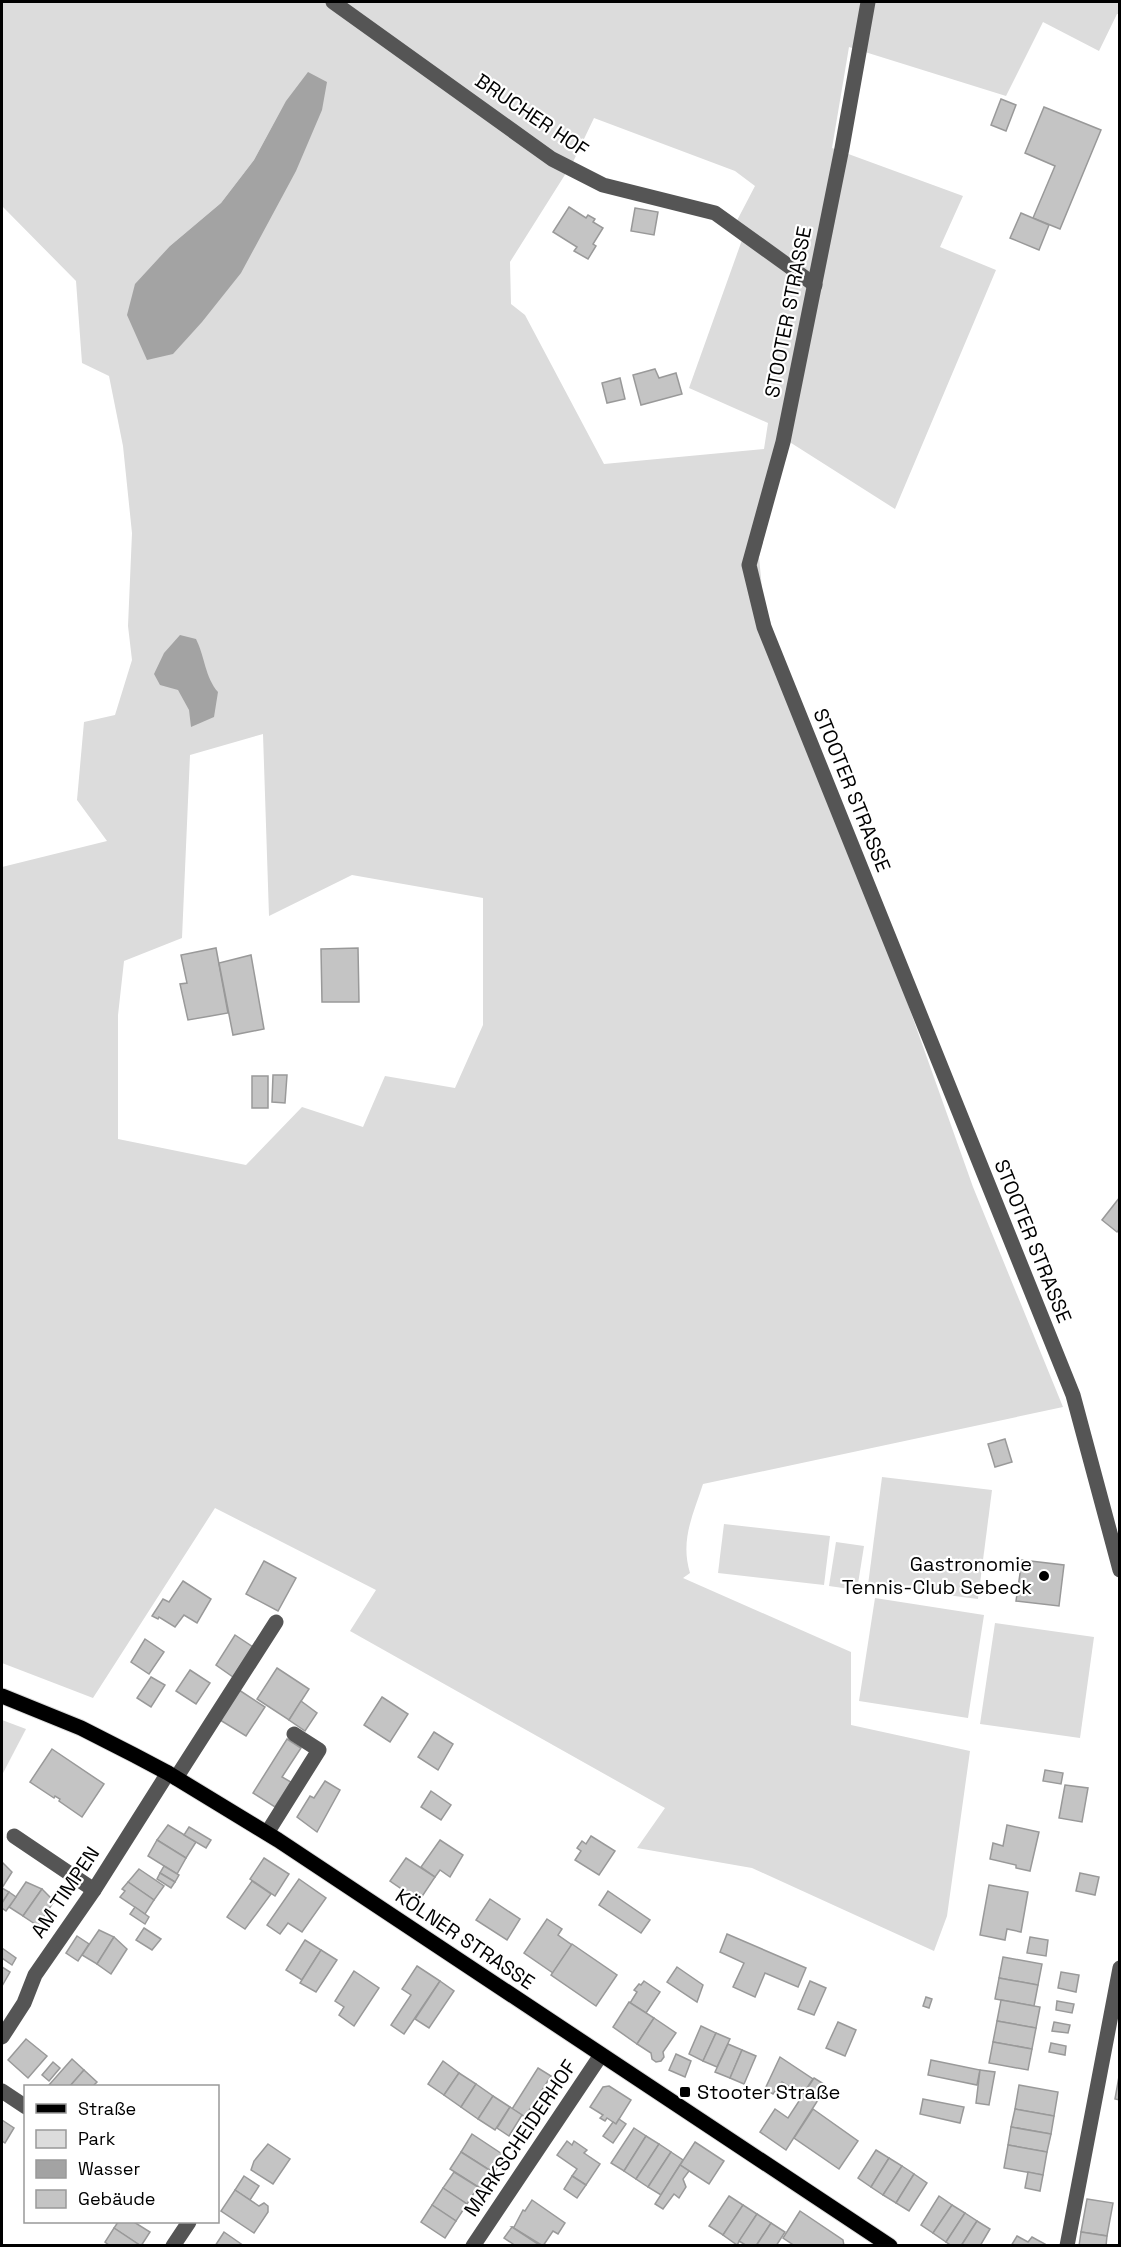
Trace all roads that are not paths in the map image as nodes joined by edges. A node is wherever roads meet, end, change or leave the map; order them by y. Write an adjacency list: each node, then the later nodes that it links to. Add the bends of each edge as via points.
1 (333, 2): 3 (street, BRUCHER HOF, via 552,159 603,185 715,213)
2 (868, 2): 3 (street, STOOTER STRASSE)
3 (815, 285): 4 (street, STOOTER STRASSE, via 783,442 749,565 764,627 1072,1395)
4 (1119, 1570)
5 (276, 1622): 8 (street, AM TIMPEN)
6 (2, 1696): 8 (main road, KÖLNER STRASSE, via 81,1728)
7 (294, 1734): 9 (street, via 319,1750)
8 (172, 1775): 9 (main road, KÖLNER STRASSE); 11 (street, AM TIMPEN)
9 (267, 1833): 14 (main road, KÖLNER STRASSE)
10 (15, 1836): 11 (street)
11 (93, 1890): 13 (street, AM TIMPEN, via 35,1975 24,2003)
12 (1119, 1971): 21 (street)
13 (2, 2037)
14 (601, 2055): 18 (main road, KÖLNER STRASSE); 20 (street, MARKSCHEIDERHOF)
15 (2, 2091): 16 (street)
16 (24, 2106)
17 (188, 2223): 19 (street)
18 (881, 2243)
19 (173, 2246)
20 (473, 2246)
21 (1067, 2246)

